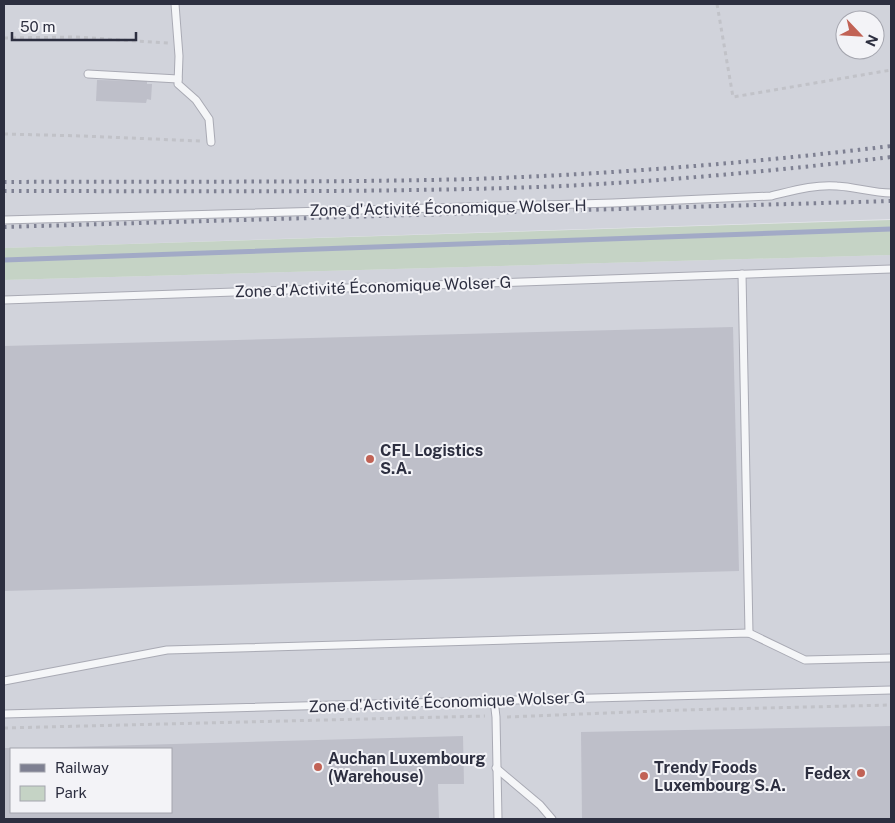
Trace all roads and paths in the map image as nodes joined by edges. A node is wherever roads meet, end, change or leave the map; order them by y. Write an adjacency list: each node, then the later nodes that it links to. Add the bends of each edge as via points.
1 (176, 4): 4 (lane)
2 (717, 4): 5 (path, via 733,97)
3 (4, 38): 4 (path, via 75,37)
4 (178, 43): 7 (lane)
5 (891, 70)
6 (88, 74): 7 (lane)
7 (178, 79): 9 (lane, via 178,84 196,100 209,119)
8 (4, 134): 9 (path)
9 (211, 142)
10 (891, 193): 11 (lane, Zone d'Activité Économique Wolser H, via 821,186 771,196 622,203)
11 (4, 220)
12 (891, 269): 13 (lane, Zone d'Activité Économique Wolser G)
13 (742, 274): 14 (lane, Zone d'Activité Économique Wolser G); 15 (lane)
14 (4, 300)
15 (750, 633): 16 (lane, via 804,660); 17 (lane, via 167,650)
16 (891, 658)
17 (4, 681)
18 (891, 690): 19 (lane, Zone d'Activité Économique Wolser G)
19 (494, 700): 21 (lane, Zone d'Activité Économique Wolser G); 22 (lane)
20 (891, 705): 22 (path)
21 (4, 714)
22 (496, 717): 23 (path); 24 (lane)
23 (4, 728)
24 (496, 768): 25 (lane); 26 (lane)
25 (498, 819)
26 (552, 819)

